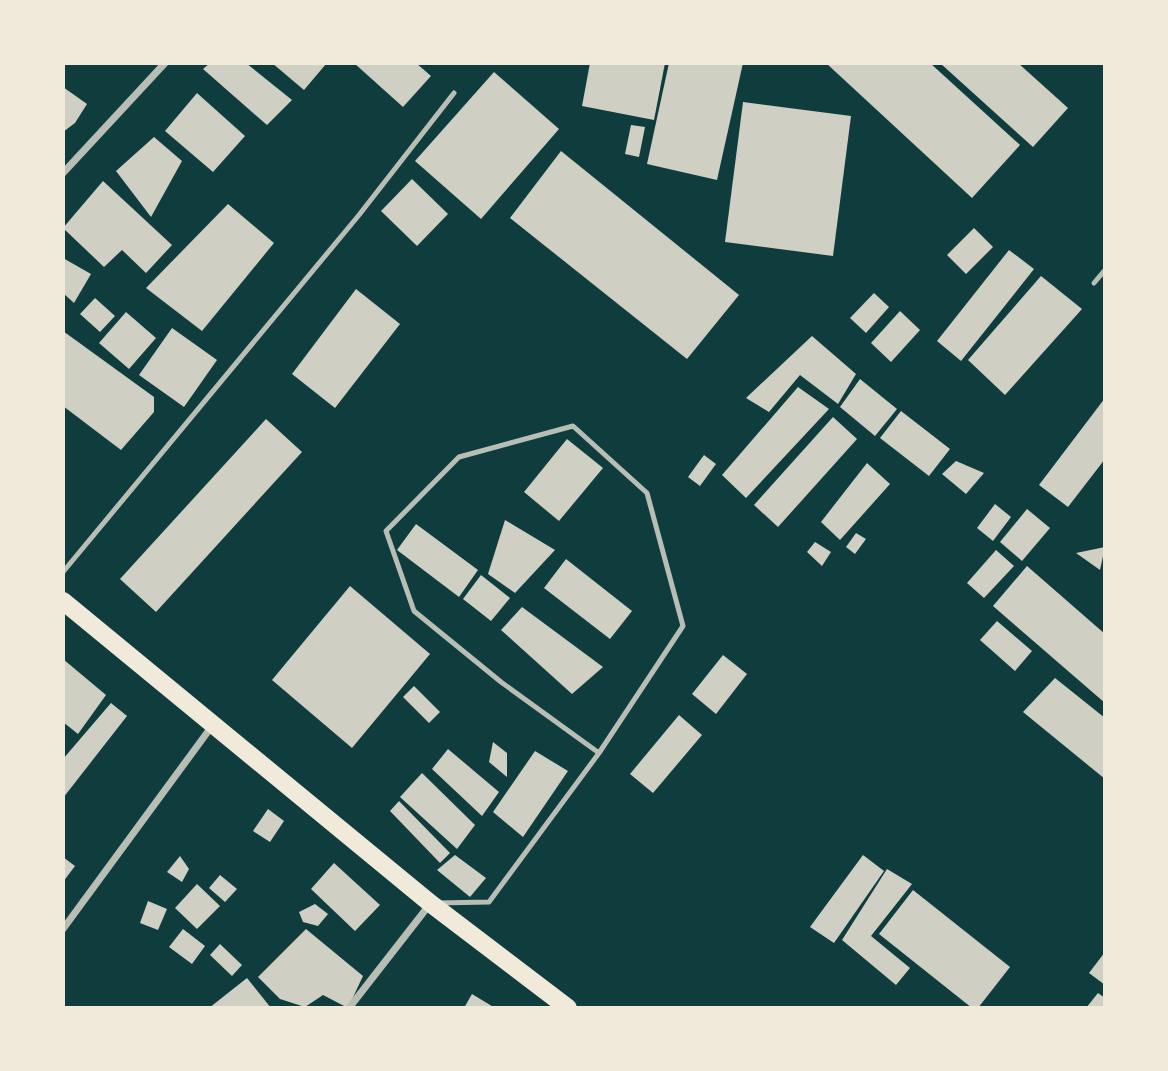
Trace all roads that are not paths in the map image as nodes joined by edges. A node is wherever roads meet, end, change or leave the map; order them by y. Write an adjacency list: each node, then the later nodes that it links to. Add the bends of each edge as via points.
1 (165, 63): 3 (street)
2 (454, 93): 6 (lane, via 359,215)
3 (63, 173)
4 (1105, 270): 5 (lane)
5 (1094, 283)
6 (63, 572)
7 (63, 601): 8 (main road)
8 (214, 724): 10 (main road); 11 (street)
9 (599, 753): 9 (lane, via 682,626 647,493 573,426 459,457 386,531 414,611); 10 (lane, via 489,902)
10 (430, 903): 12 (street); 13 (main road)
11 (63, 929)
12 (349, 1008)
13 (568, 1008)

